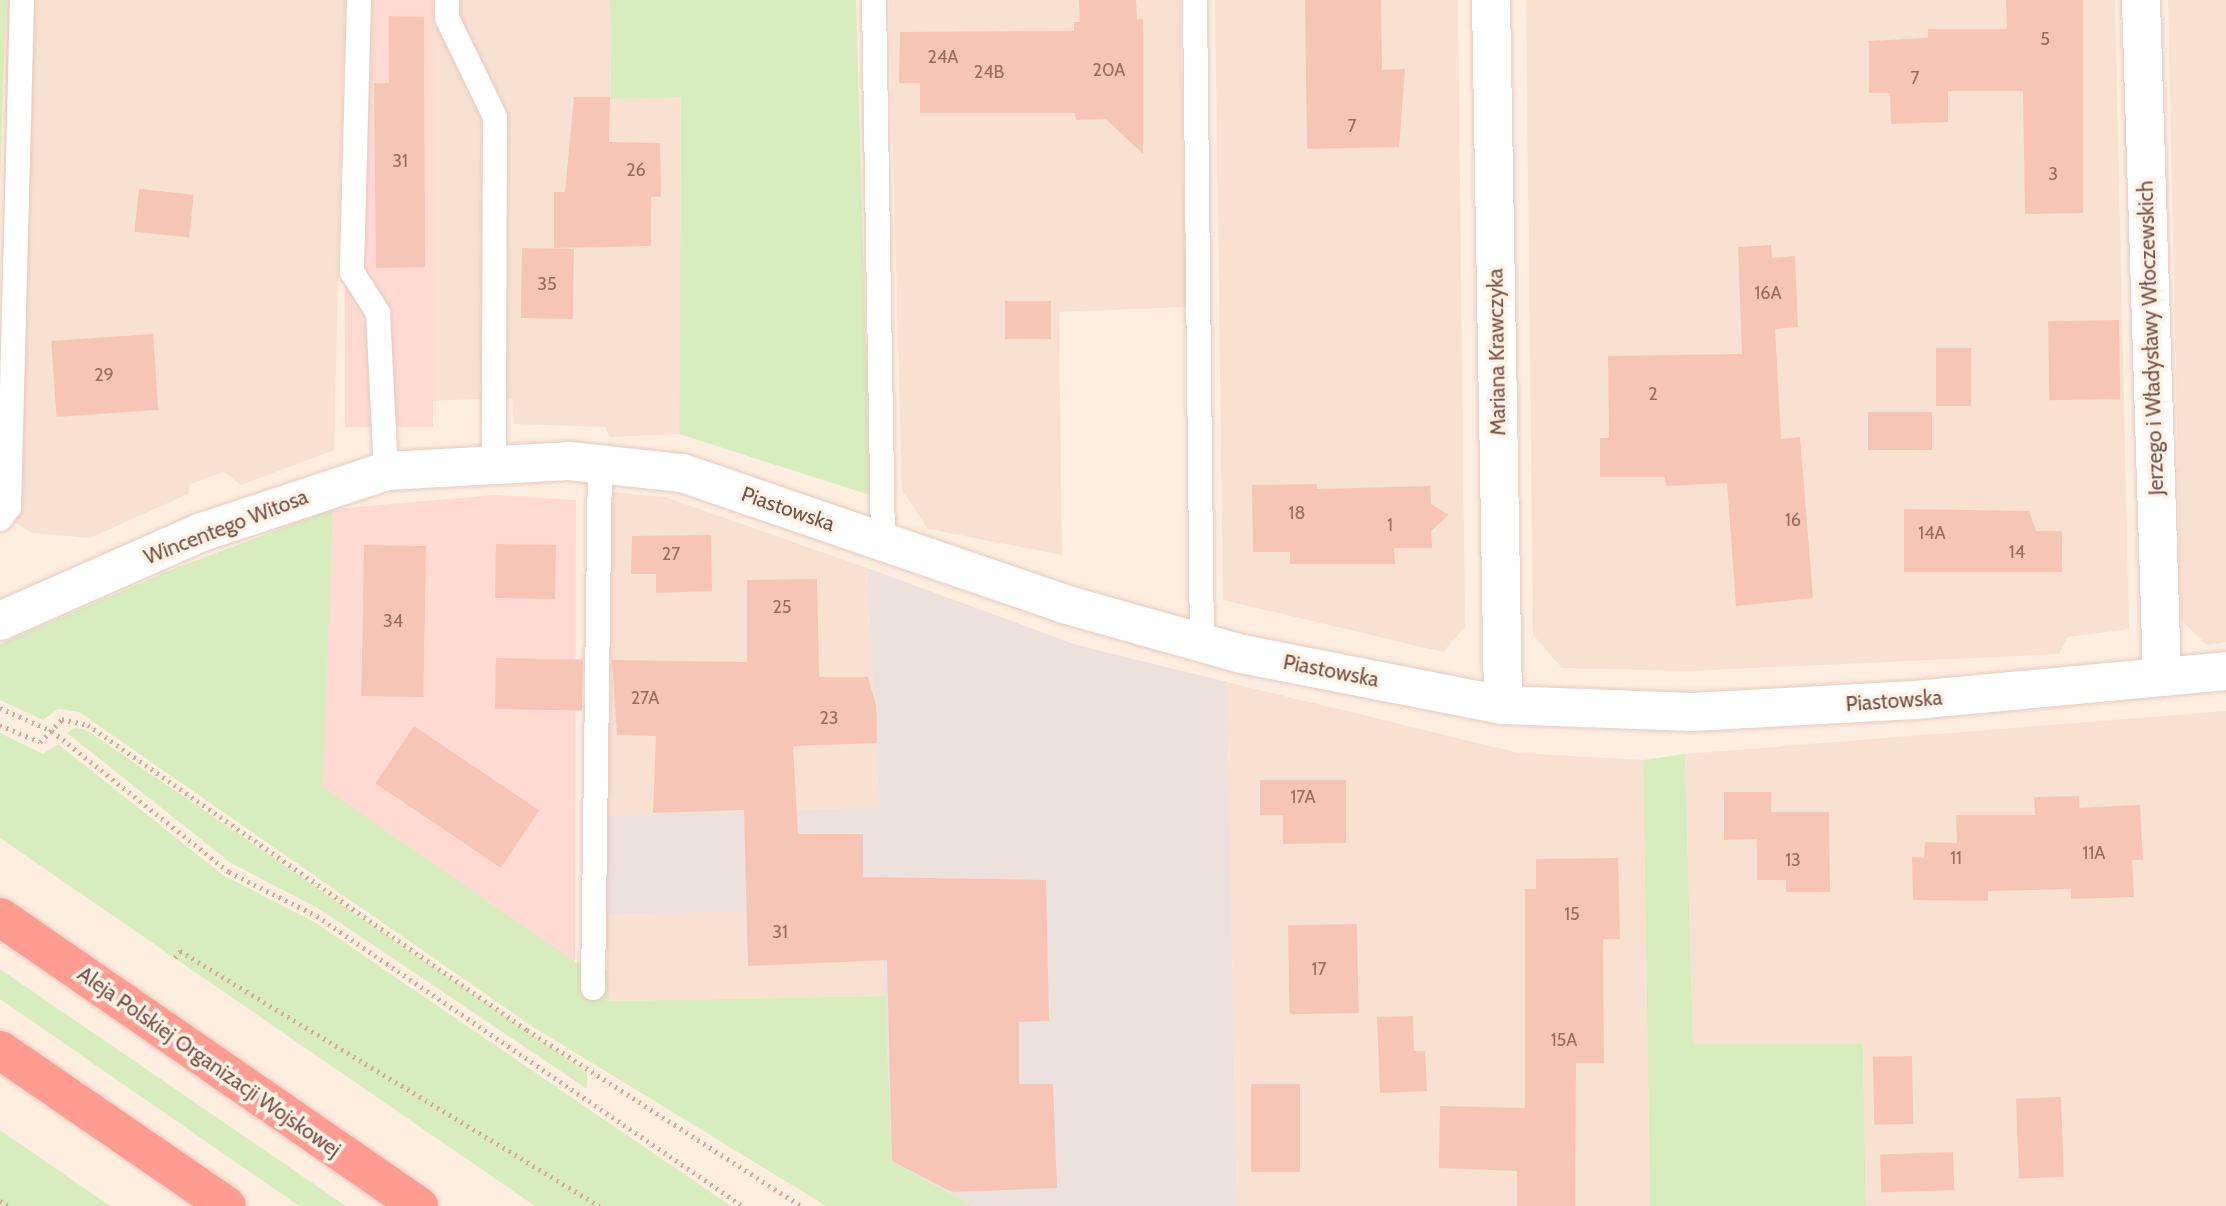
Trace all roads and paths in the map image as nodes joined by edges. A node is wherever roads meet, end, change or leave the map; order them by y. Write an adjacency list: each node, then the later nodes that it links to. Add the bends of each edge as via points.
1 (22, 0): 11 (lane, via 9,507)
2 (359, 0): 10 (lane, via 352,272 378,313)
3 (447, 0): 9 (lane, via 447,18 495,117)
4 (874, 0): 12 (lane)
5 (1195, 0): 14 (lane)
6 (1491, 0): 17 (street, Mariana Krawczyka)
7 (2141, 0): 16 (street, Jerzego i Władysławy Włoczewskich)
8 (600, 461): 9 (street, Piastowska); 12 (street, Piastowska, via 682,473); 23 (lane)
9 (477, 464): 10 (street, Wincentego Witosa)
10 (386, 471): 13 (street, Wincentego Witosa, via 202,533)
11 (0, 519)
12 (883, 542): 14 (street, Piastowska, via 1064,604)
13 (9, 607)
14 (1202, 643): 17 (street, Piastowska)
15 (2226, 671): 16 (street, Piastowska)
16 (2162, 677): 17 (street, Piastowska, via 1915,700 1692,712)
17 (1503, 705)
18 (0, 708): 20 (path)
19 (0, 725): 20 (path, via 40,742)
20 (52, 732): 30 (path, via 229,872 317,916); 31 (path, via 62,719 88,725 527,1030)
21 (0, 918): 28 (highway, Aleja Polskiej Organizacji Wojskowej)
22 (175, 958): 29 (path, via 180,951)
23 (593, 988)
24 (0, 1049): 27 (highway)
25 (0, 1201): 26 (path)
26 (9, 1206)
27 (227, 1206)
28 (419, 1206)
29 (600, 1206)
30 (743, 1206)
31 (801, 1206)

